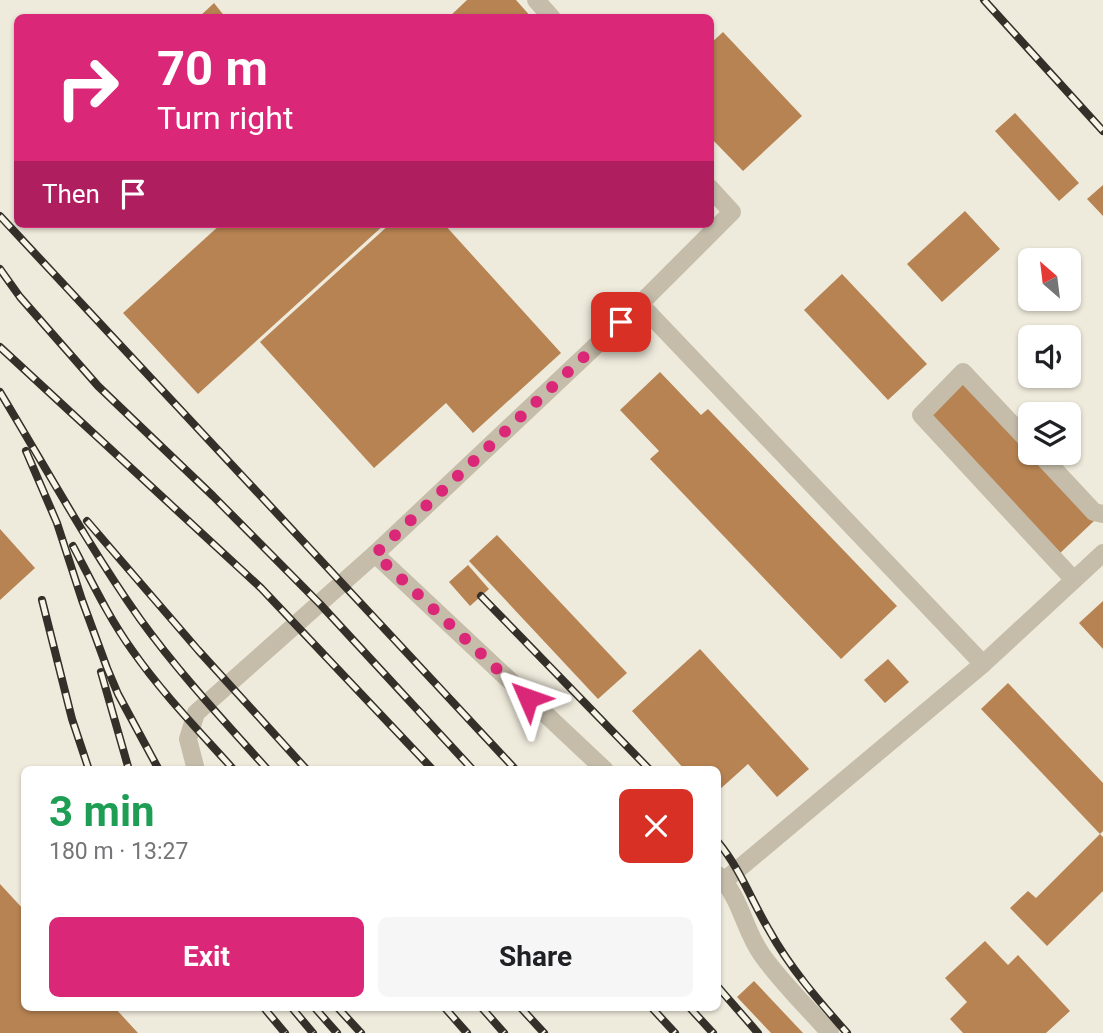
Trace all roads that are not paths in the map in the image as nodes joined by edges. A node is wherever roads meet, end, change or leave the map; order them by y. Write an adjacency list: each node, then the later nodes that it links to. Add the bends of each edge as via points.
1 (536, 0): 2 (lane)
2 (548, 14)
3 (714, 192): 4 (lane, via 732,212)
4 (640, 304): 9 (lane); 11 (lane)
5 (1018, 430): 10 (lane, via 963,372 921,415)
6 (1050, 465): 7 (lane, via 1094,512)
7 (1103, 514)
8 (1103, 553): 10 (lane)
9 (375, 554): 12 (lane, via 196,713 188,739); 13 (lane)
10 (1074, 580): 11 (lane)
11 (983, 664): 14 (lane)
12 (195, 766)
13 (601, 766)
14 (721, 878): 15 (lane, via 733,892 761,954)
15 (830, 1033)

